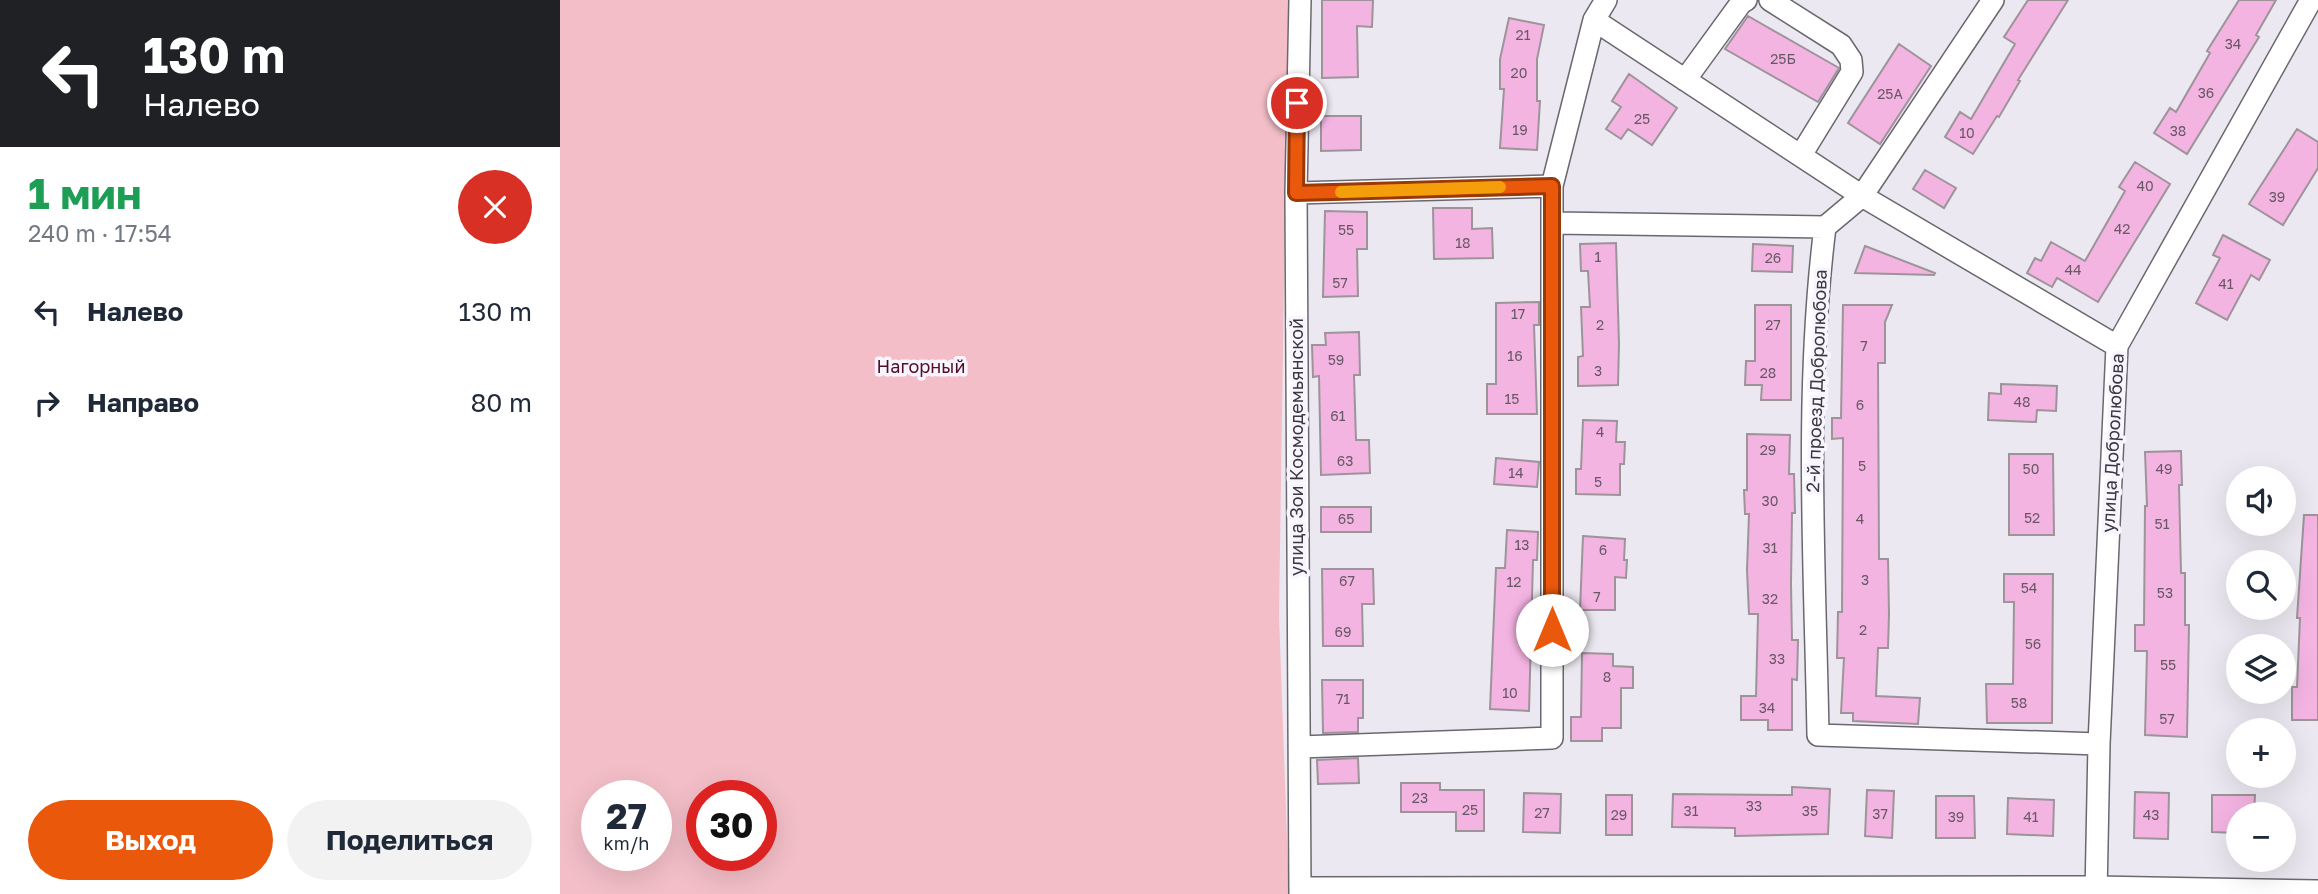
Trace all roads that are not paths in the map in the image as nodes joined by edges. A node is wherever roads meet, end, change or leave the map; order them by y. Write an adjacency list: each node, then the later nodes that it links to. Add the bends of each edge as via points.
1 (1300, 0): 11 (street, улица Зои Космодемьянской)
2 (1606, 0): 7 (street)
3 (1746, 0): 8 (street)
4 (1770, 0): 9 (street, via 1841,45 1851,60 1852,72)
5 (1993, 0): 12 (street)
6 (2311, 0): 15 (street, улица Добролюбова)
7 (1594, 20): 8 (street); 10 (street)
8 (1685, 80): 9 (street)
9 (1801, 155): 12 (street)
10 (1552, 186): 11 (street); 13 (street)
11 (1296, 193): 17 (street, улица Зои Космодемьянской)
12 (1862, 196): 14 (street); 15 (street)
13 (1554, 223): 14 (street); 17 (street, via 1552,738)
14 (1825, 227): 16 (street, 2-й проезд Добролюбова, via 1815,339 1818,735)
15 (2117, 346): 16 (street, улица Добролюбова)
16 (2099, 744): 18 (street, улица Добролюбова)
17 (1300, 747): 19 (street, улица Зои Космодемьянской)
18 (2096, 890): 19 (street); 20 (street)
19 (1300, 891)
20 (2318, 891)

